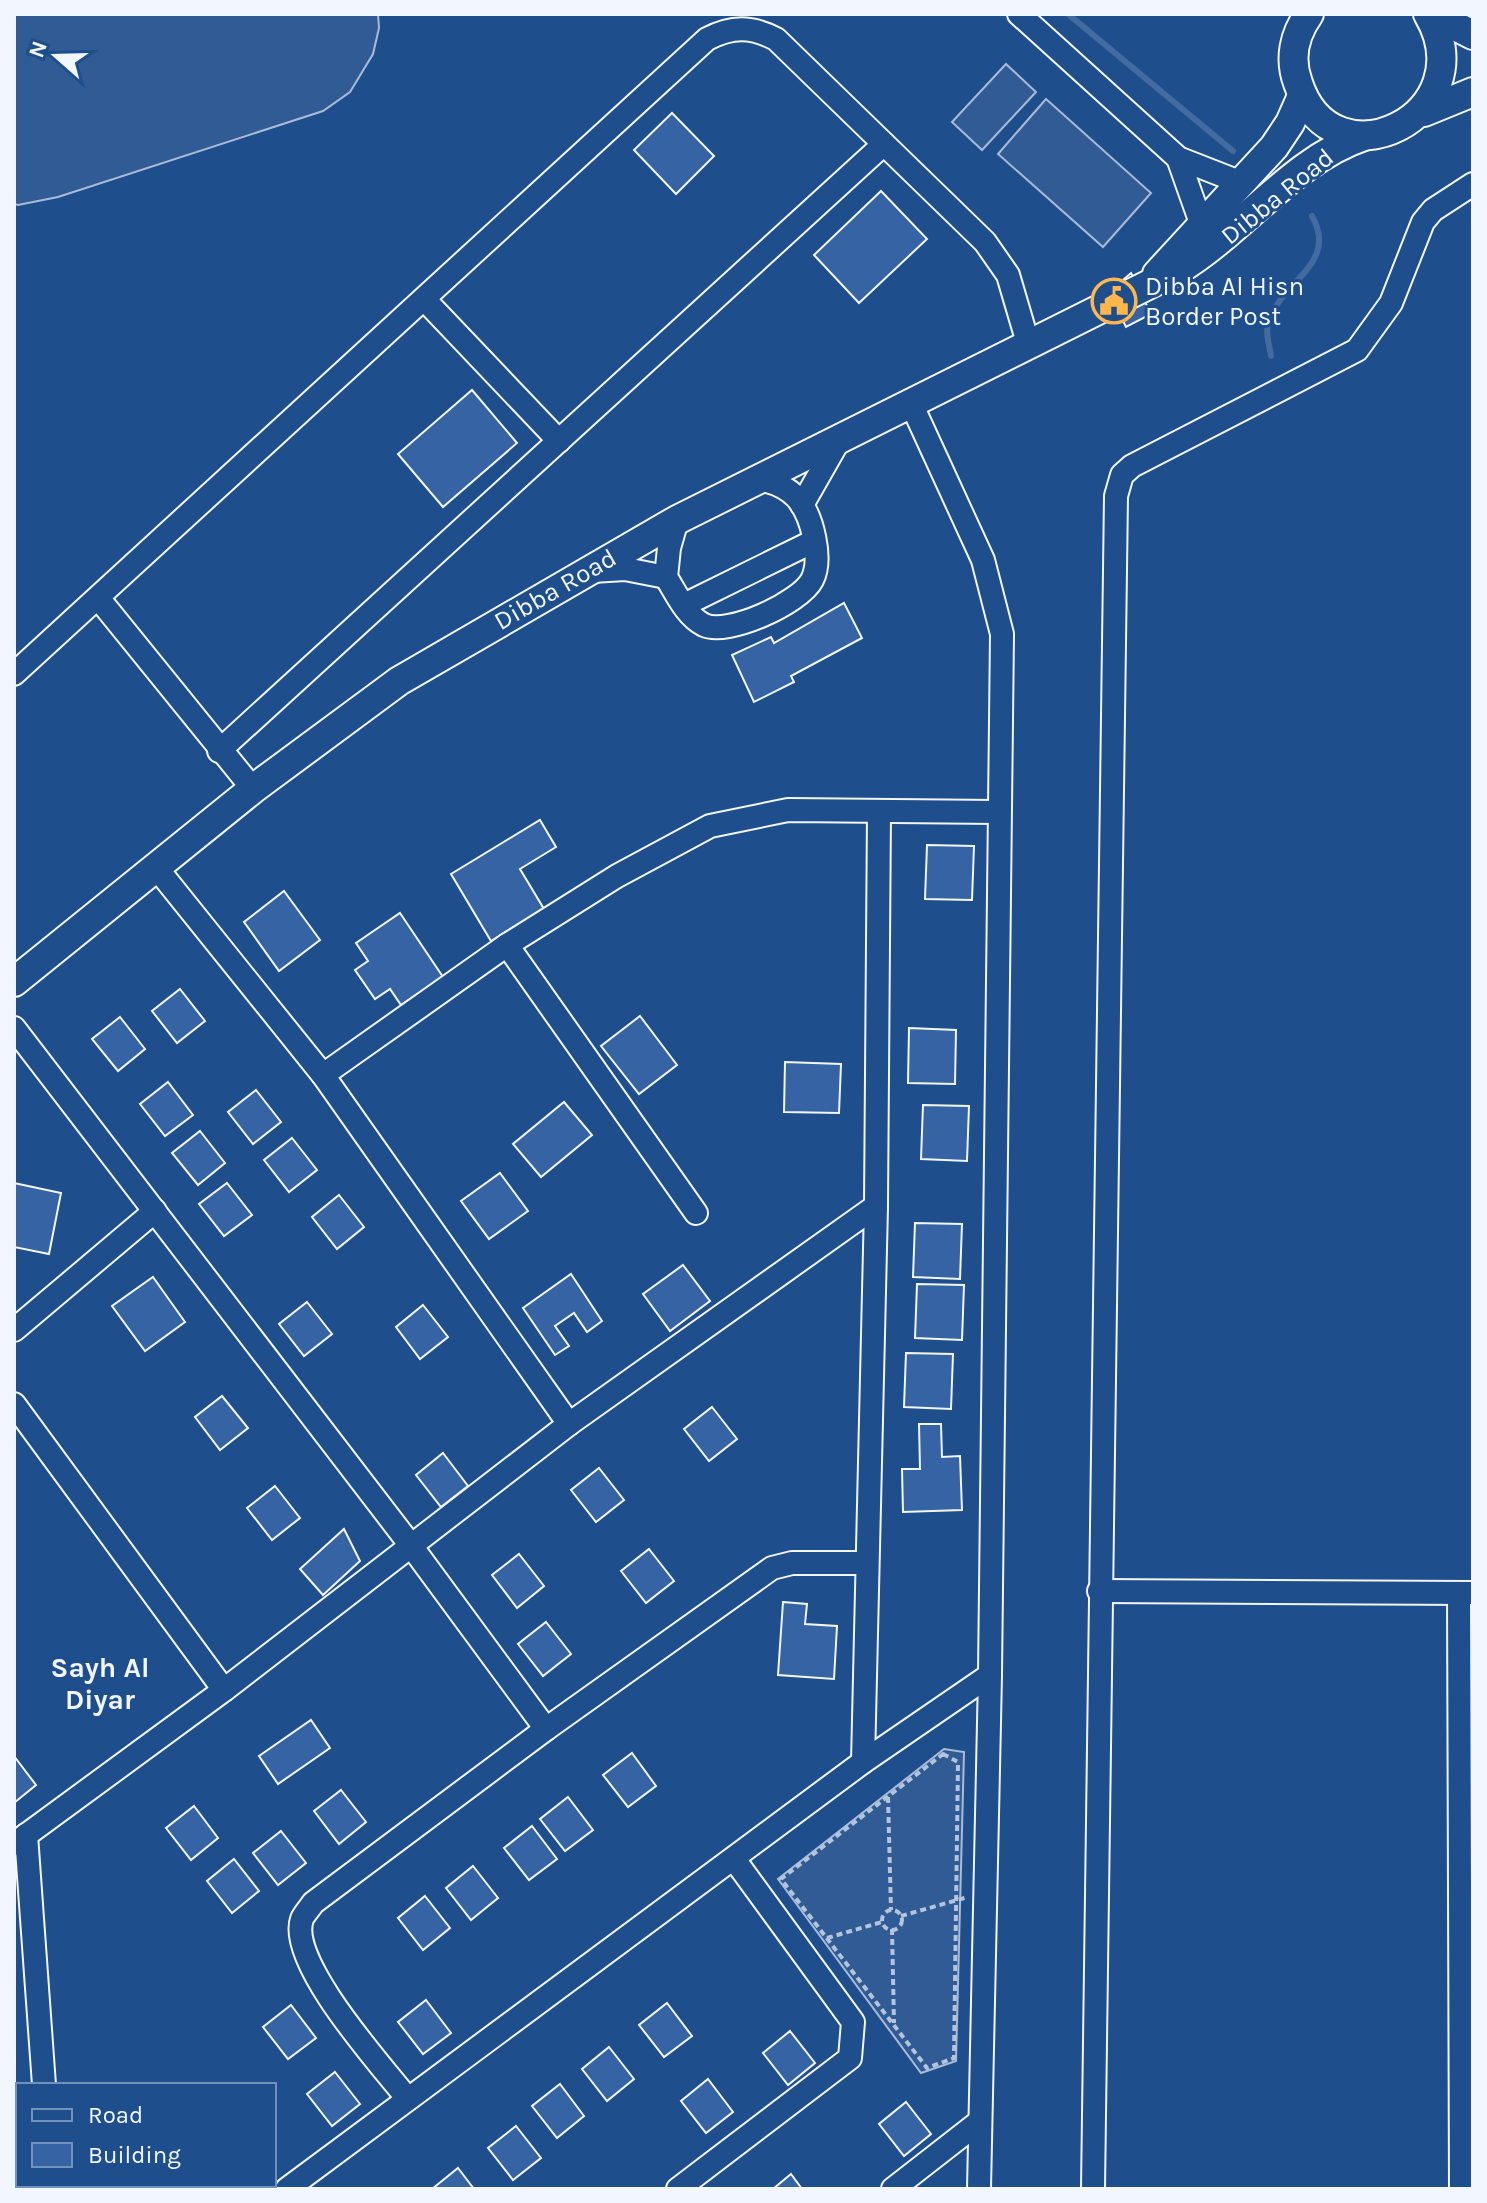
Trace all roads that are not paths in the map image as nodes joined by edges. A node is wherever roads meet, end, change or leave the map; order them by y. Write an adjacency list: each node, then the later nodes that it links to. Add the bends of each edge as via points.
1 (1019, 14): 12 (street)
2 (1283, 14): 6 (main road)
3 (1309, 14): 6 (main road)
4 (1430, 14): 5 (main road); 9 (main road, via 1444,50 1443,72)
5 (1473, 35)
6 (1293, 56): 8 (main road)
7 (1473, 92): 9 (main road, Dibba Road)
8 (1302, 96): 10 (main road, via 1328,124); 13 (main road, Dibba Road, via 1283,135)
9 (1424, 112): 10 (main road, Dibba Road, via 1386,134)
10 (1364, 136): 15 (main road, Dibba Road, via 1316,160)
11 (884, 144): 16 (street, via 776,39 760,31 723,31 707,39); 17 (street, via 998,256); 20 (street)
12 (1178, 158): 13 (street); 15 (street)
13 (1242, 183): 15 (main road, Dibba Road)
14 (1473, 184): 47 (street, via 1423,222 1391,303 1357,350 1132,466 1118,485)
15 (1210, 233): 17 (main road, Dibba Road, via 1150,282)
16 (424, 299): 20 (street); 27 (street)
17 (1028, 343): 18 (main road, Dibba Road)
18 (910, 401): 19 (main road, Dibba Road); 33 (street, via 983,560 995,598 1002,634)
19 (839, 440): 21 (main road, Dibba Road); 22 (street)
20 (559, 441): 30 (street)
21 (759, 479): 22 (street, via 779,484); 23 (main road, Dibba Road)
22 (802, 505): 24 (street)
23 (677, 520): 25 (main road, Dibba Road); 26 (street)
24 (814, 541): 28 (street); 28 (street, via 815,574 800,595 725,629 706,626)
25 (584, 571): 26 (street, via 625,569); 31 (main road, Dibba Road, via 399,681)
26 (666, 577): 28 (street)
27 (99, 599): 29 (street); 30 (street)
28 (684, 605)
29 (14, 674)
30 (219, 751): 31 (street)
31 (253, 789): 34 (main road, Dibba Road)
32 (879, 811): 33 (street); 35 (street, via 788,810 710,826); 39 (street)
33 (998, 812): 49 (street)
34 (155, 866): 36 (main road, Dibba Road); 38 (street)
35 (507, 945): 38 (street); 41 (street)
36 (14, 982)
37 (14, 1028): 40 (street)
38 (323, 1075): 44 (street)
39 (876, 1206): 44 (street); 46 (street)
40 (155, 1211): 42 (street); 45 (street)
41 (696, 1213)
42 (14, 1330)
43 (14, 1404): 50 (street)
44 (569, 1424): 45 (street)
45 (412, 1547): 50 (street); 51 (street)
46 (867, 1563): 51 (street, via 772,1568); 52 (street)
47 (1099, 1591): 48 (street); 62 (street)
48 (1466, 1593): 63 (street)
49 (990, 1675): 52 (street); 57 (street)
50 (224, 1690): 53 (street)
51 (546, 1729): 56 (street, via 320,1897 301,1919 303,1949 317,1980)
52 (863, 1762): 54 (street)
53 (20, 1839): 55 (street)
54 (734, 1859): 56 (street); 59 (street, via 853,2022 850,2058)
55 (44, 2083)
56 (407, 2098): 58 (street)
57 (979, 2122): 60 (street); 61 (street)
58 (287, 2189)
59 (678, 2189)
60 (893, 2189)
61 (979, 2189)
62 (1093, 2189)
63 (1461, 2189)

